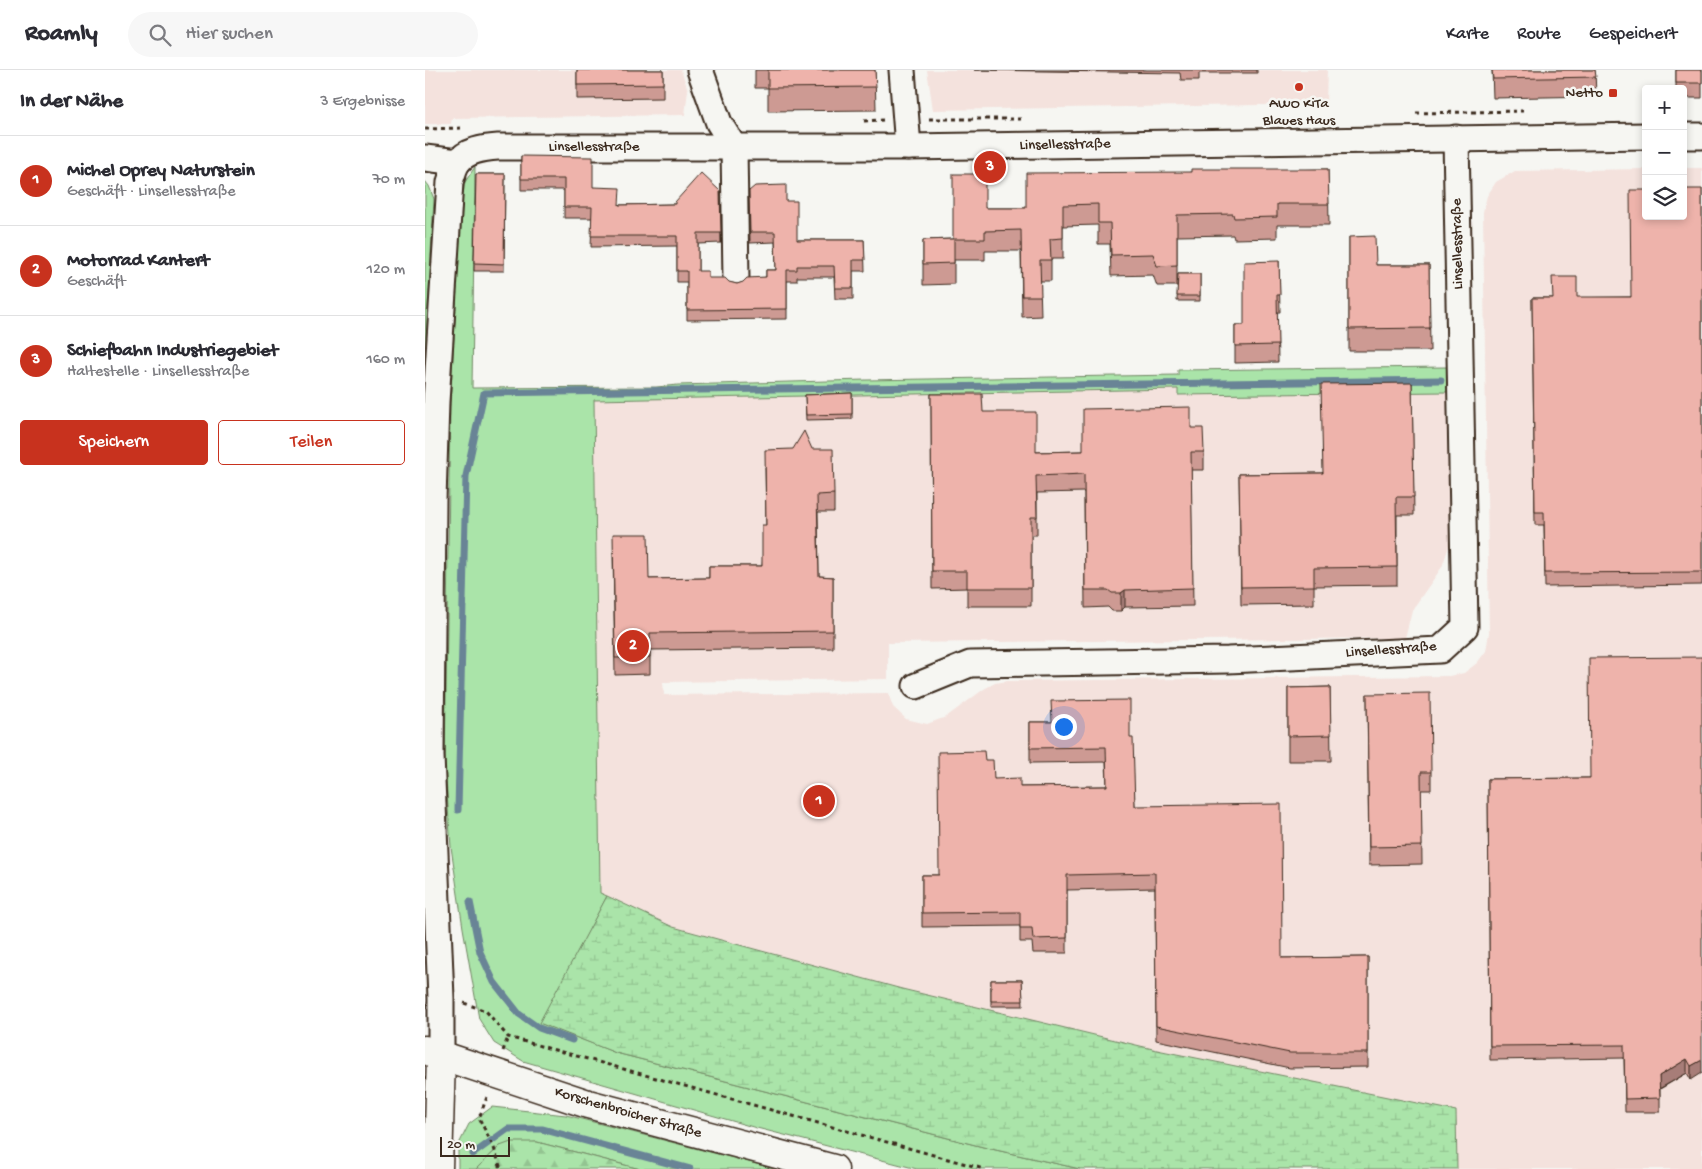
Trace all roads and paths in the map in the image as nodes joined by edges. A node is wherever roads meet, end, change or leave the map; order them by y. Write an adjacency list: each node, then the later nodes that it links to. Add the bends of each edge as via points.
1 (700, 70): 7 (street, via 719,124)
2 (902, 70): 8 (street)
3 (1642, 136): 6 (street, Linsellesstraße)
4 (1687, 136): 5 (street)
5 (1702, 136)
6 (1455, 138): 8 (street, Linsellesstraße); 12 (street, Linsellesstraße, via 1465,627 1440,650 1227,660 970,664)
7 (734, 147): 8 (street, Linsellesstraße); 10 (street, Linsellesstraße, via 498,147 467,154); 11 (street)
8 (908, 147)
9 (425, 158): 10 (street)
10 (458, 162): 13 (street, via 450,182 433,500 431,756)
11 (736, 280)
12 (916, 686)
13 (441, 998): 14 (street); 19 (path, via 486,1011 508,1037)
14 (433, 1052): 15 (main road, Korschenbroicher Straße); 16 (main road)
15 (495, 1074): 17 (path, via 479,1118); 18 (main road, Korschenbroicher Straße, via 588,1104)
16 (438, 1169)
17 (501, 1169)
18 (834, 1169)
19 (984, 1169)

